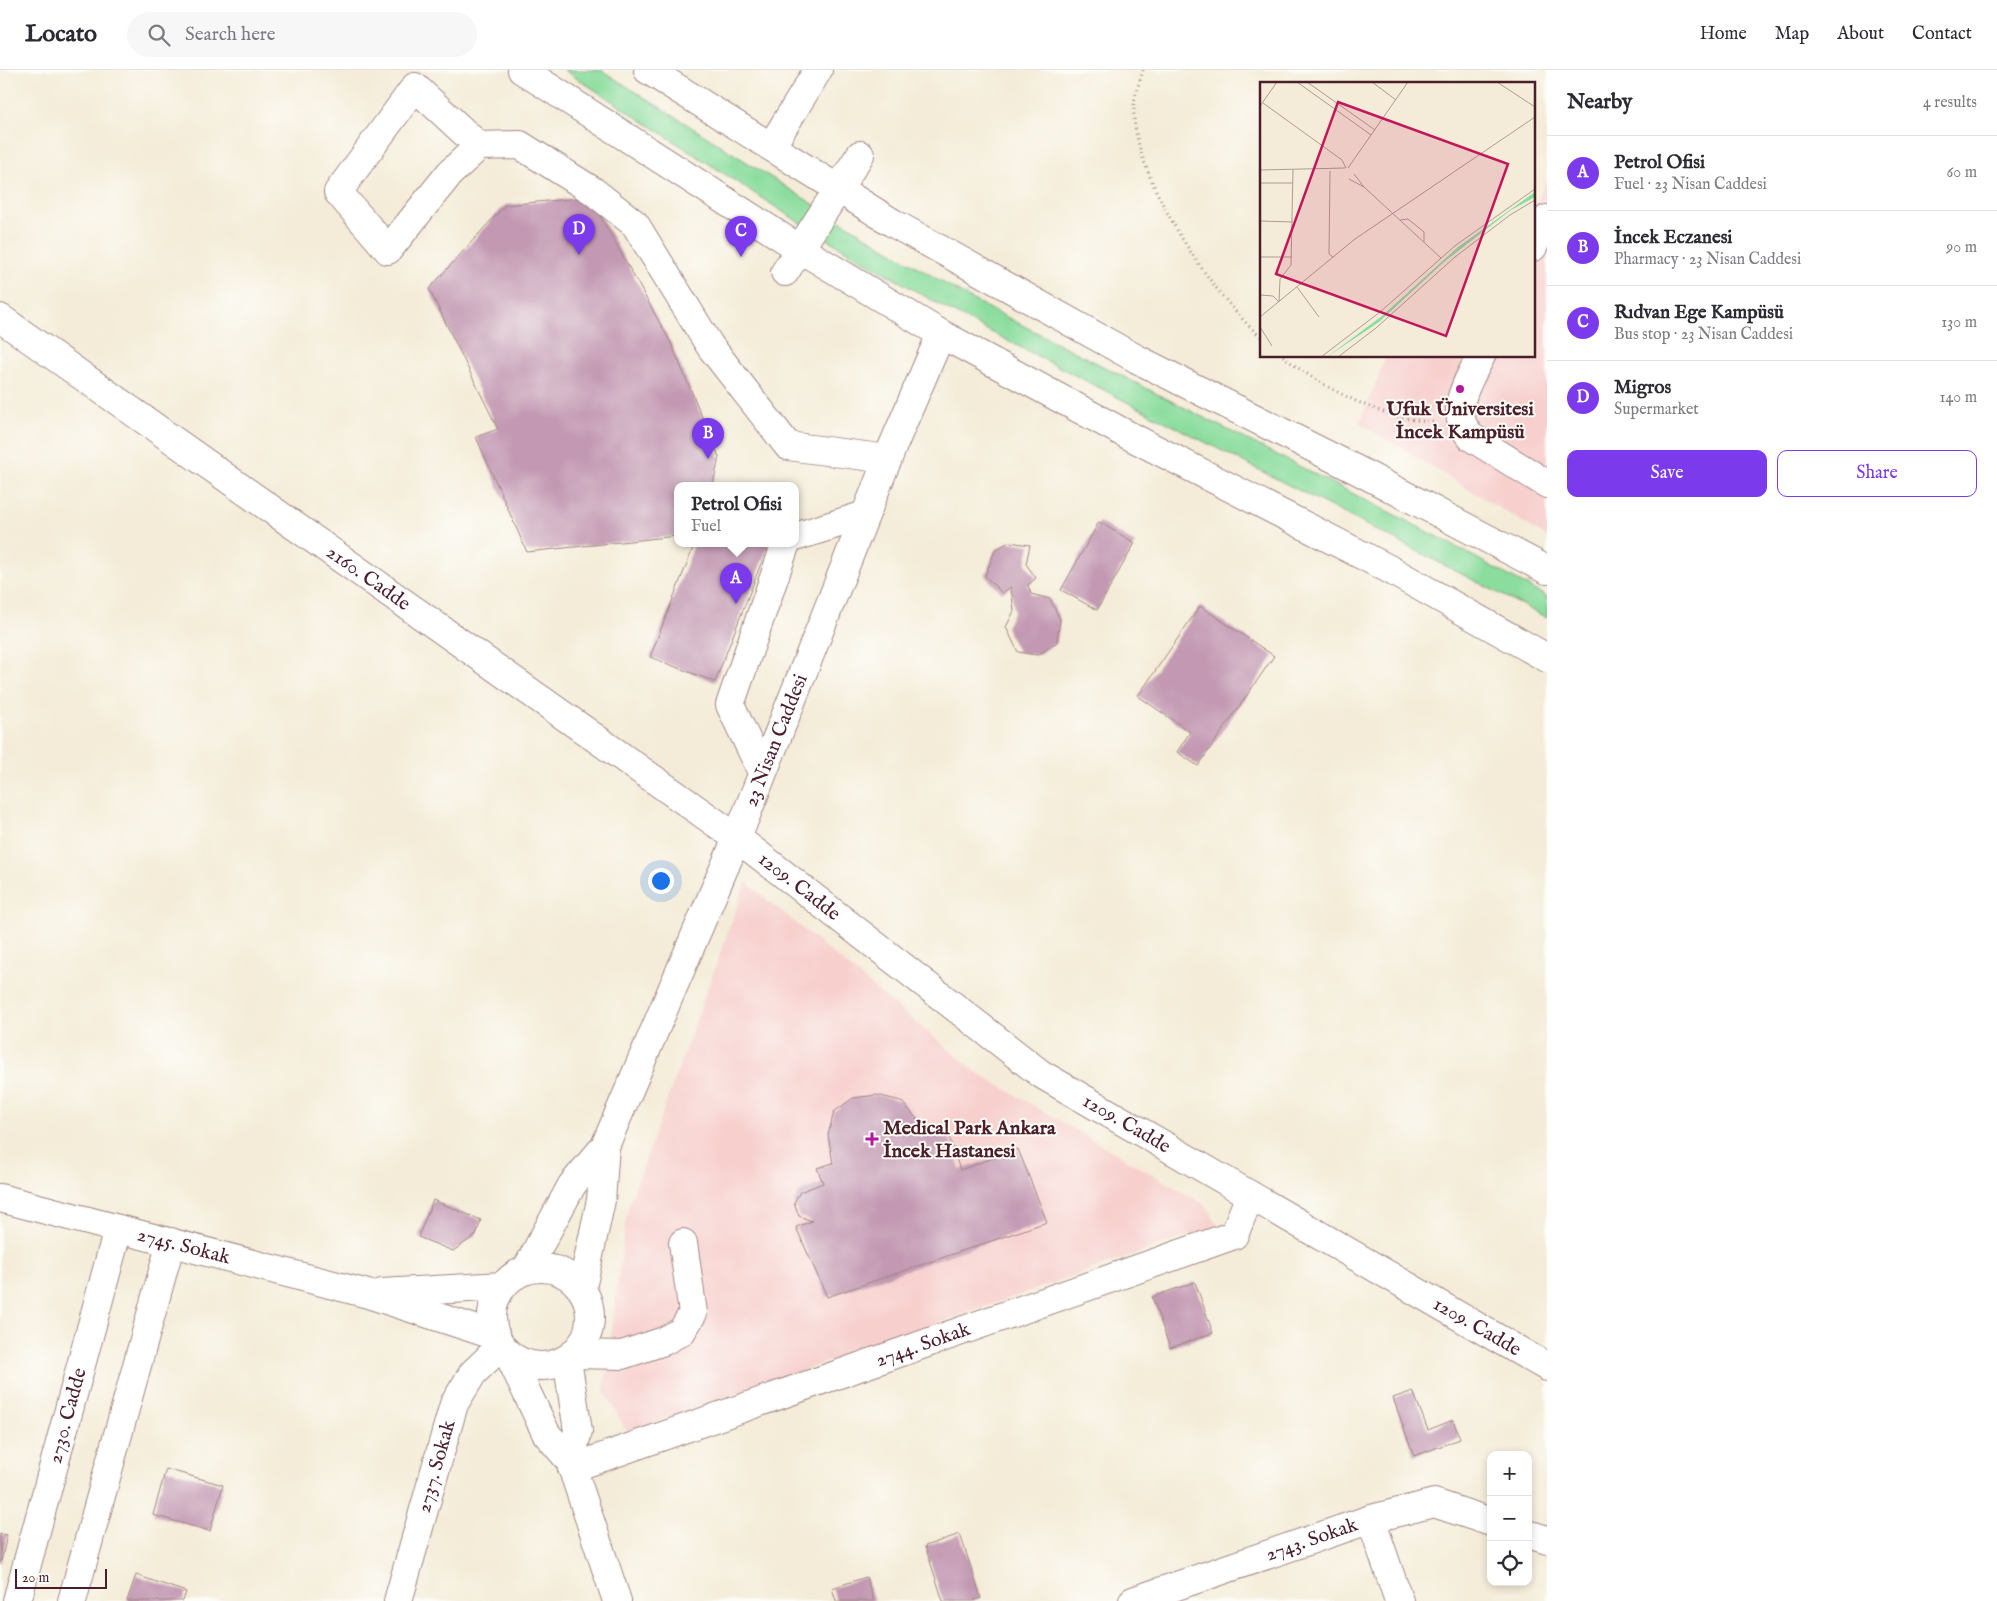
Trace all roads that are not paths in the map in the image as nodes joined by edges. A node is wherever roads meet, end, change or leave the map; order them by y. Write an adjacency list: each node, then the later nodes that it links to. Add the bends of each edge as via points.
1 (522, 70): 10 (street)
2 (648, 70): 5 (street)
3 (818, 70): 5 (street)
4 (479, 146): 4 (street, via 450,173 388,250 338,192 415,87); 15 (street, via 520,145 593,191 635,224 710,346 788,446)
5 (771, 147): 7 (street)
6 (860, 154): 7 (street)
7 (839, 188): 10 (street); 20 (street, via 893,223 1138,359)
8 (1547, 218): 9 (street)
9 (1534, 245)
10 (800, 249): 11 (street); 13 (street)
11 (785, 272)
12 (0, 318): 23 (street, 2160. Cadde)
13 (942, 334): 15 (street, 23 Nisan Caddesi); 21 (street, via 1124,433 1370,560)
14 (1480, 358): 16 (street, via 1462,395 1461,420 1471,437)
15 (888, 459): 17 (street, 23 Nisan Caddesi)
16 (1547, 484)
17 (865, 515): 18 (street); 22 (street, 23 Nisan Caddesi)
18 (799, 536)
19 (785, 547): 22 (street, via 730,705)
20 (1547, 570)
21 (1547, 658)
22 (762, 772): 23 (street, 23 Nisan Caddesi)
23 (737, 838): 24 (street, 23 Nisan Caddesi); 25 (street, 1209. Cadde, via 1041,1074)
24 (604, 1146): 30 (street, 23 Nisan Caddesi, via 572,1185); 32 (street, 23 Nisan Caddesi, via 601,1200)
25 (1250, 1195): 36 (street, 1209. Cadde); 37 (street, 2744. Sokak, via 1234,1235)
26 (0, 1198): 27 (street, 2745. Sokak)
27 (118, 1229): 28 (street, 2745. Sokak); 42 (street, 2730. Cadde)
28 (171, 1242): 33 (street, 2745. Sokak); 43 (street)
29 (684, 1243): 35 (street, via 693,1313 682,1331 664,1341 622,1355)
30 (526, 1270): 31 (street); 32 (street, via 557,1270)
31 (503, 1286): 33 (street, 2745. Sokak); 34 (street, via 492,1310 492,1324)
32 (582, 1288): 35 (street, via 591,1318 584,1342)
33 (368, 1294): 34 (street, 2745. Sokak)
34 (502, 1345): 35 (street, via 520,1362 534,1366 549,1366); 37 (street, via 546,1433); 44 (street, 2737. Sokak, via 473,1373 454,1404)
35 (571, 1356): 37 (street, via 578,1431)
36 (1547, 1367)
37 (571, 1464): 45 (street)
38 (1370, 1519): 39 (street, 2743. Sokak, via 1434,1503); 46 (street, 2743. Sokak); 47 (street)
39 (1487, 1521)
40 (1532, 1535): 41 (street)
41 (1547, 1540)
42 (17, 1601)
43 (72, 1601)
44 (398, 1601)
45 (617, 1601)
46 (1133, 1601)
47 (1399, 1601)

